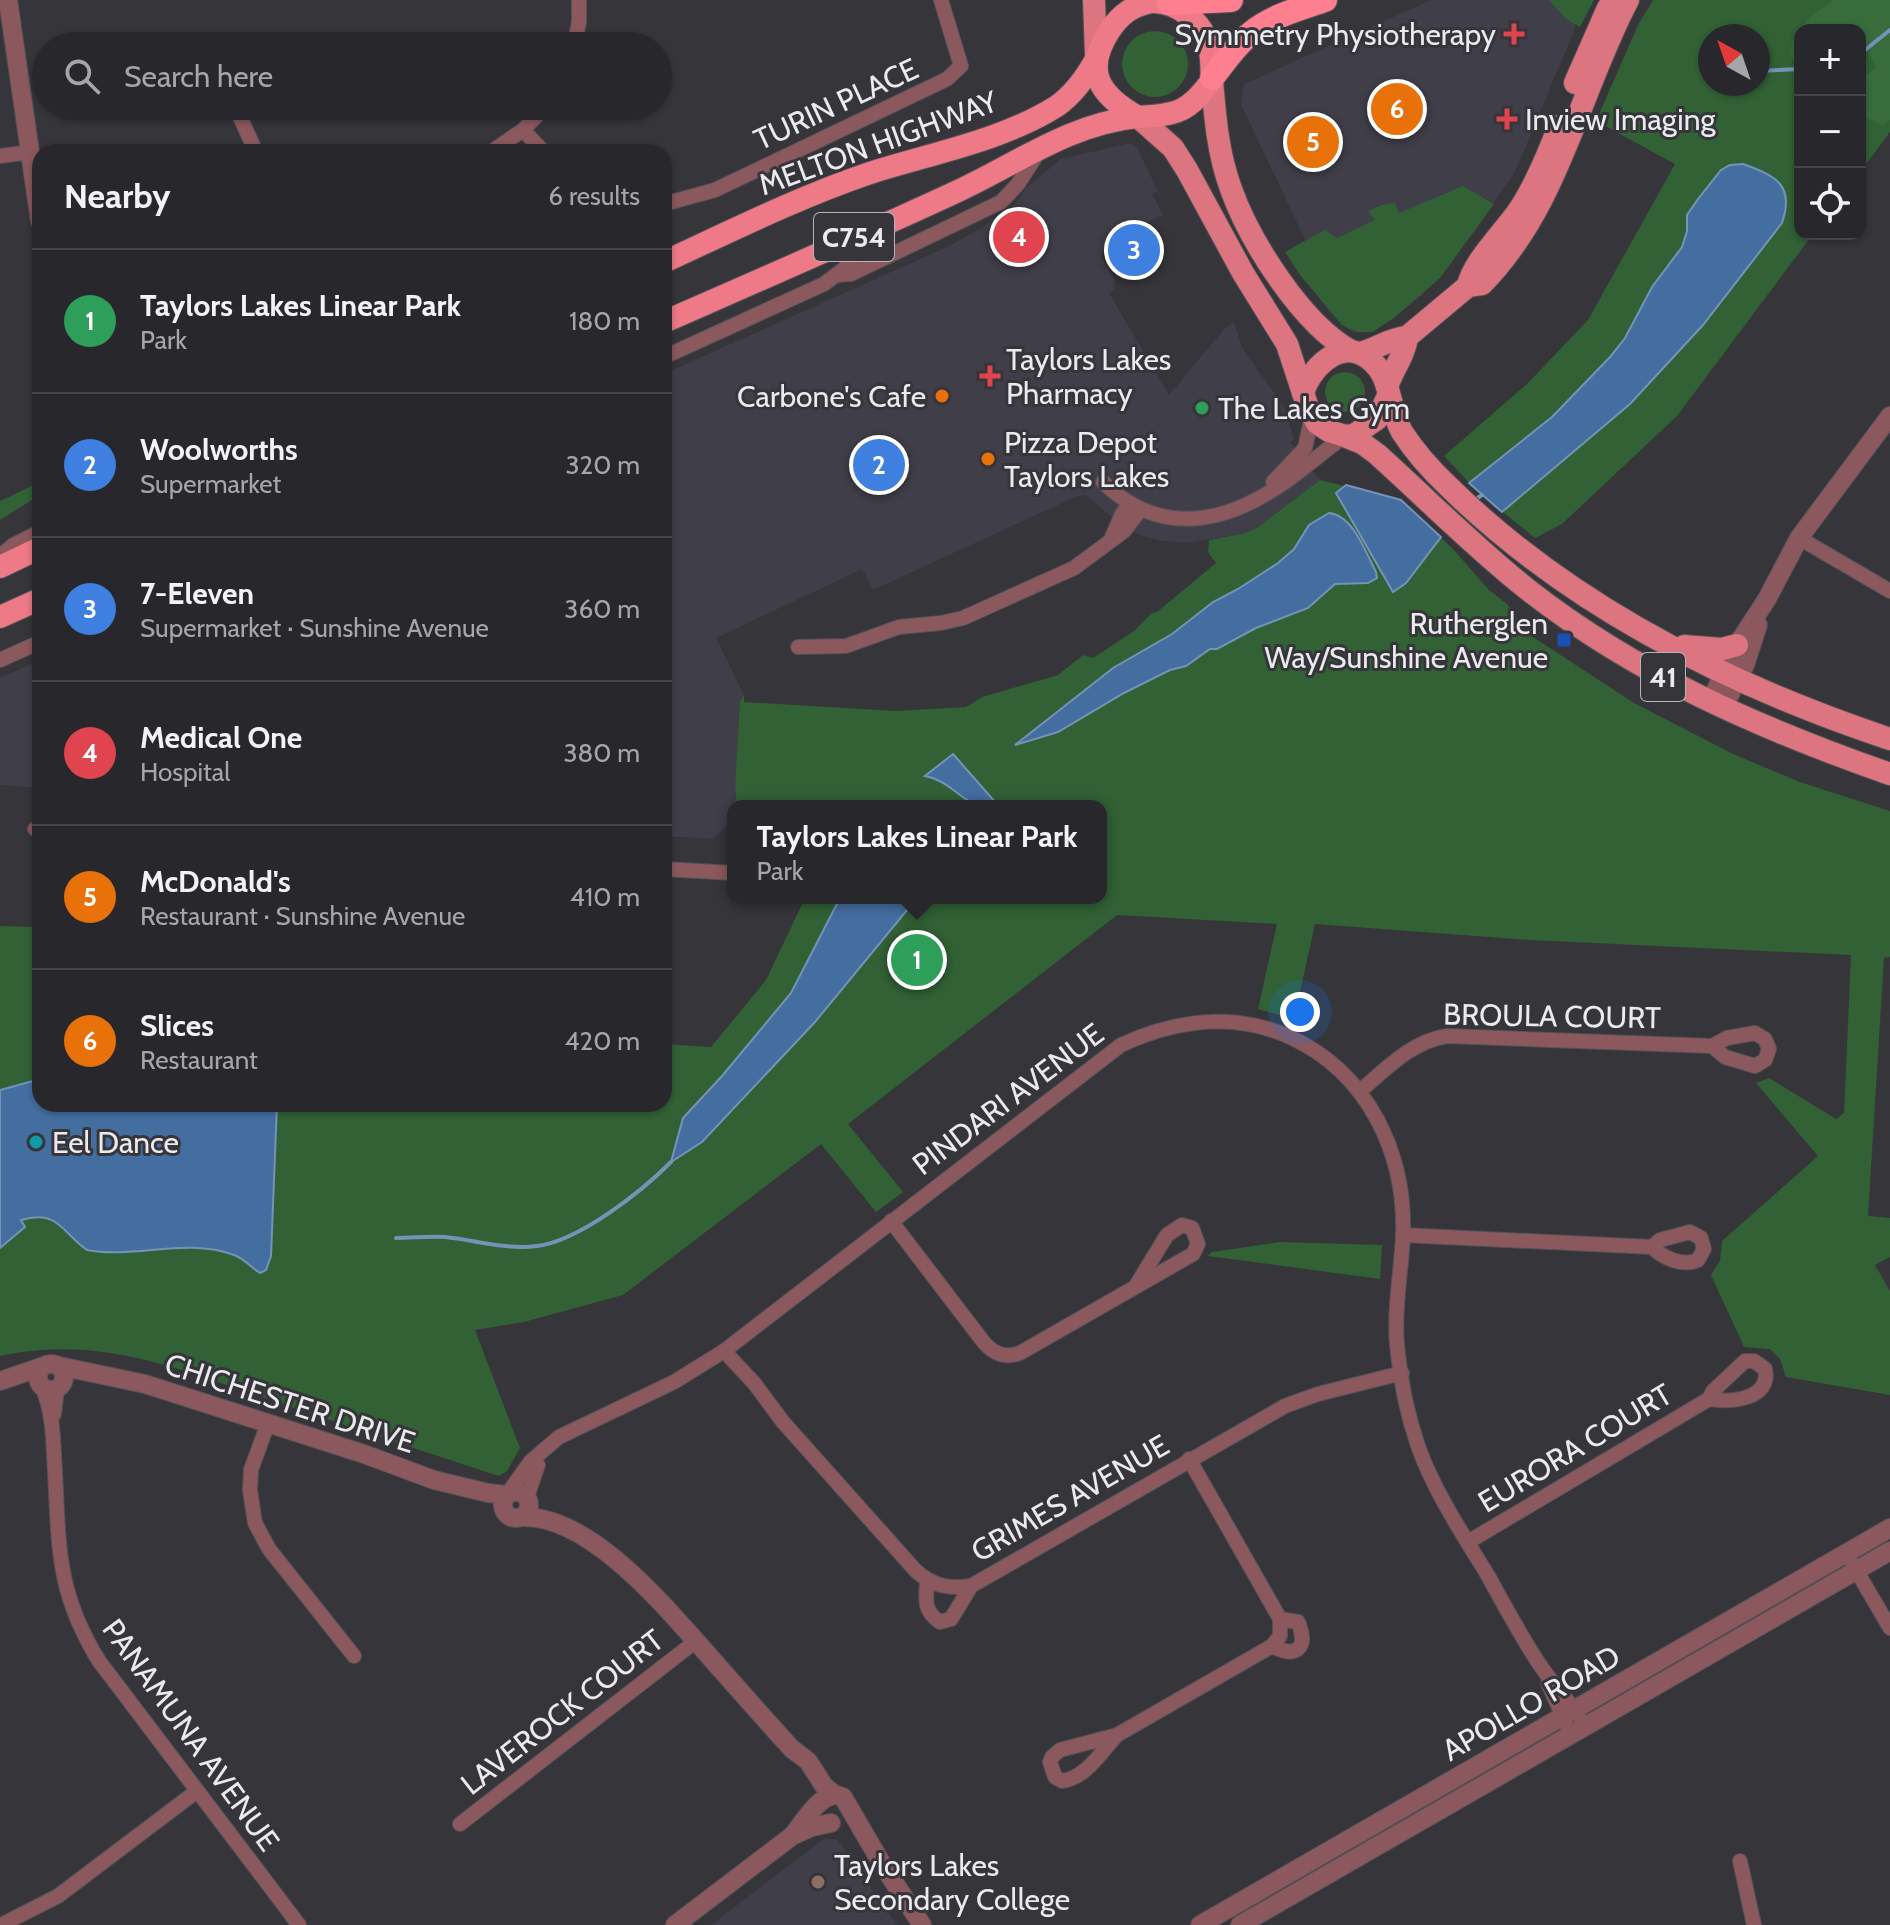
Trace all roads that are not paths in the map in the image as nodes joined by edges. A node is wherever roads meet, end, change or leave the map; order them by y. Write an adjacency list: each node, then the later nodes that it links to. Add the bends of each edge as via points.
1 (8, 0): 21 (street)
2 (579, 0): 10 (street)
3 (941, 0): 24 (street, TURIN PLACE, via 961,66 947,79 715,190)
4 (1094, 0): 11 (main road)
5 (1231, 0): 9 (highway)
6 (1325, 0): 12 (highway, via 1260,27)
7 (1612, 0): 25 (main road)
8 (1628, 0): 25 (main road, via 1560,163)
9 (1166, 2): 11 (highway, via 1128,10); 12 (highway, 41, via 1203,33)
10 (577, 32)
11 (1096, 57): 13 (highway, via 1106,91); 27 (highway, MELTON HIGHWAY / C754, via 1068,98 1036,118 813,194)
12 (1212, 79): 13 (highway, via 1181,112); 31 (main road, 41, via 1223,163 1244,217 1305,311 1322,330)
13 (1138, 117): 20 (highway, C754, via 1090,125); 34 (main road, via 1181,158 1287,344)
14 (241, 120): 17 (street)
15 (533, 120): 16 (street)
16 (523, 130): 18 (street); 19 (street)
17 (252, 144)
18 (503, 144)
19 (536, 144)
20 (1042, 147): 26 (highway, C754); 28 (street, via 1001,202 851,274)
21 (30, 152): 22 (street); 23 (street)
22 (0, 156)
23 (32, 166)
24 (672, 202)
25 (1529, 208): 30 (main road, via 1491,275 1482,284 1468,286)
26 (879, 226): 28 (street); 29 (highway, C754)
27 (672, 258)
28 (836, 275): 32 (street)
29 (672, 318)
30 (1407, 337): 31 (main road); 33 (main road)
31 (1356, 352): 33 (main road, 41, via 1382,371); 34 (main road, via 1317,367)
32 (672, 353)
33 (1388, 390): 37 (main road, via 1382,412 1371,425); 50 (main road, 41, via 1402,431 1420,456 1489,524 1554,574)
34 (1303, 393): 35 (main road)
35 (1312, 416): 37 (main road, 41, via 1329,431); 39 (street, via 1305,448)
36 (1890, 416): 42 (street)
37 (1346, 436): 39 (street); 56 (main road, 41, via 1377,454 1529,591 1634,661)
38 (1103, 482): 40 (street)
39 (1253, 501): 40 (street, via 1220,516 1192,520)
40 (1136, 506): 53 (street, via 1122,514 1112,538 1087,559 963,618 899,627 846,646)
41 (32, 538): 44 (street)
42 (1799, 538): 46 (street); 47 (street)
43 (32, 552): 45 (highway)
44 (0, 559)
45 (0, 567)
46 (1890, 591)
47 (1767, 599): 51 (street); 55 (street, via 1745,665)
48 (32, 605): 49 (highway)
49 (0, 617)
50 (1671, 645): 51 (main road); 55 (main road, 41)
51 (1737, 645): 55 (street)
52 (32, 646): 54 (street)
53 (798, 647)
54 (0, 660)
55 (1731, 676): 56 (street); 57 (main road, 41)
56 (1716, 705): 58 (main road, 41)
57 (1890, 739)
58 (1890, 774)
59 (672, 869): 60 (street)
60 (727, 873)
61 (1712, 1046): 62 (street, BROULA COURT, via 1447,1036 1415,1047)
62 (1360, 1091): 63 (street, PINDARI AVENUE, via 1320,1054 1278,1032 1229,1021 1172,1025 1100,1058); 64 (street, PINDARI AVENUE, via 1383,1128 1396,1164)
63 (891, 1221): 66 (street, via 988,1348 1001,1355 1020,1353); 67 (street, PINDARI AVENUE)
64 (1403, 1235): 65 (street); 68 (street, PINDARI AVENUE, via 1397,1343)
65 (1652, 1247)
66 (1137, 1284): 66 (street, via 1171,1230 1192,1228 1198,1244 1193,1254)
67 (729, 1348): 74 (street, PINDARI AVENUE, via 551,1444 531,1461); 80 (street, via 783,1422)
68 (1402, 1378): 73 (street, GRIMES AVENUE, via 1344,1387 1285,1406); 76 (street, PINDARI AVENUE, via 1418,1448)
69 (1, 1380): 70 (street, CHICHESTER DRIVE)
70 (50, 1380): 72 (street, CHICHESTER DRIVE, via 104,1376 145,1384); 89 (street, PANAMUNA AVENUE, via 61,1571 73,1611 99,1661)
71 (1709, 1399): 76 (street, EURORA COURT)
72 (268, 1423): 74 (street, CHICHESTER DRIVE); 86 (street, via 251,1470 255,1523 269,1549)
73 (1189, 1459): 81 (street, GRIMES AVENUE); 82 (street)
74 (516, 1502): 84 (street, CHICHESTER DRIVE, via 572,1531 633,1574)
75 (1890, 1528): 78 (street, APOLLO ROAD)
76 (1468, 1542): 87 (street, PINDARI AVENUE)
77 (1890, 1551): 79 (street, APOLLO ROAD)
78 (1847, 1553): 79 (street); 87 (street, APOLLO ROAD)
79 (1857, 1570): 83 (street); 87 (street, APOLLO ROAD)
80 (927, 1581): 81 (street, GRIMES AVENUE, via 949,1588); 81 (street, via 926,1607 940,1622 951,1619)
81 (971, 1586)
82 (1280, 1619): 85 (street, via 1280,1636); 85 (street, via 1298,1622 1302,1641 1294,1652)
83 (1890, 1628)
84 (696, 1641): 90 (street, CHICHESTER DRIVE, via 792,1749 812,1785); 92 (street, LAVEROCK COURT)
85 (1272, 1646): 88 (street)
86 (354, 1656)
87 (1573, 1723): 100 (street, APOLLO ROAD); 101 (street, APOLLO ROAD)
88 (1117, 1735)
89 (197, 1791): 96 (street, via 58,1896); 97 (street, PANAMUNA AVENUE)
90 (830, 1802): 91 (street, via 823,1819); 93 (street); 95 (street, CHICHESTER DRIVE)
91 (832, 1823): 93 (street); 95 (street, CHICHESTER DRIVE, via 857,1837)
92 (460, 1824)
93 (792, 1836): 98 (street)
94 (1740, 1861): 102 (street)
95 (882, 1864): 99 (street, CHICHESTER DRIVE)
96 (1, 1925)
97 (299, 1925)
98 (675, 1925)
99 (922, 1925)
100 (1200, 1925)
101 (1240, 1925)
102 (1754, 1925)

